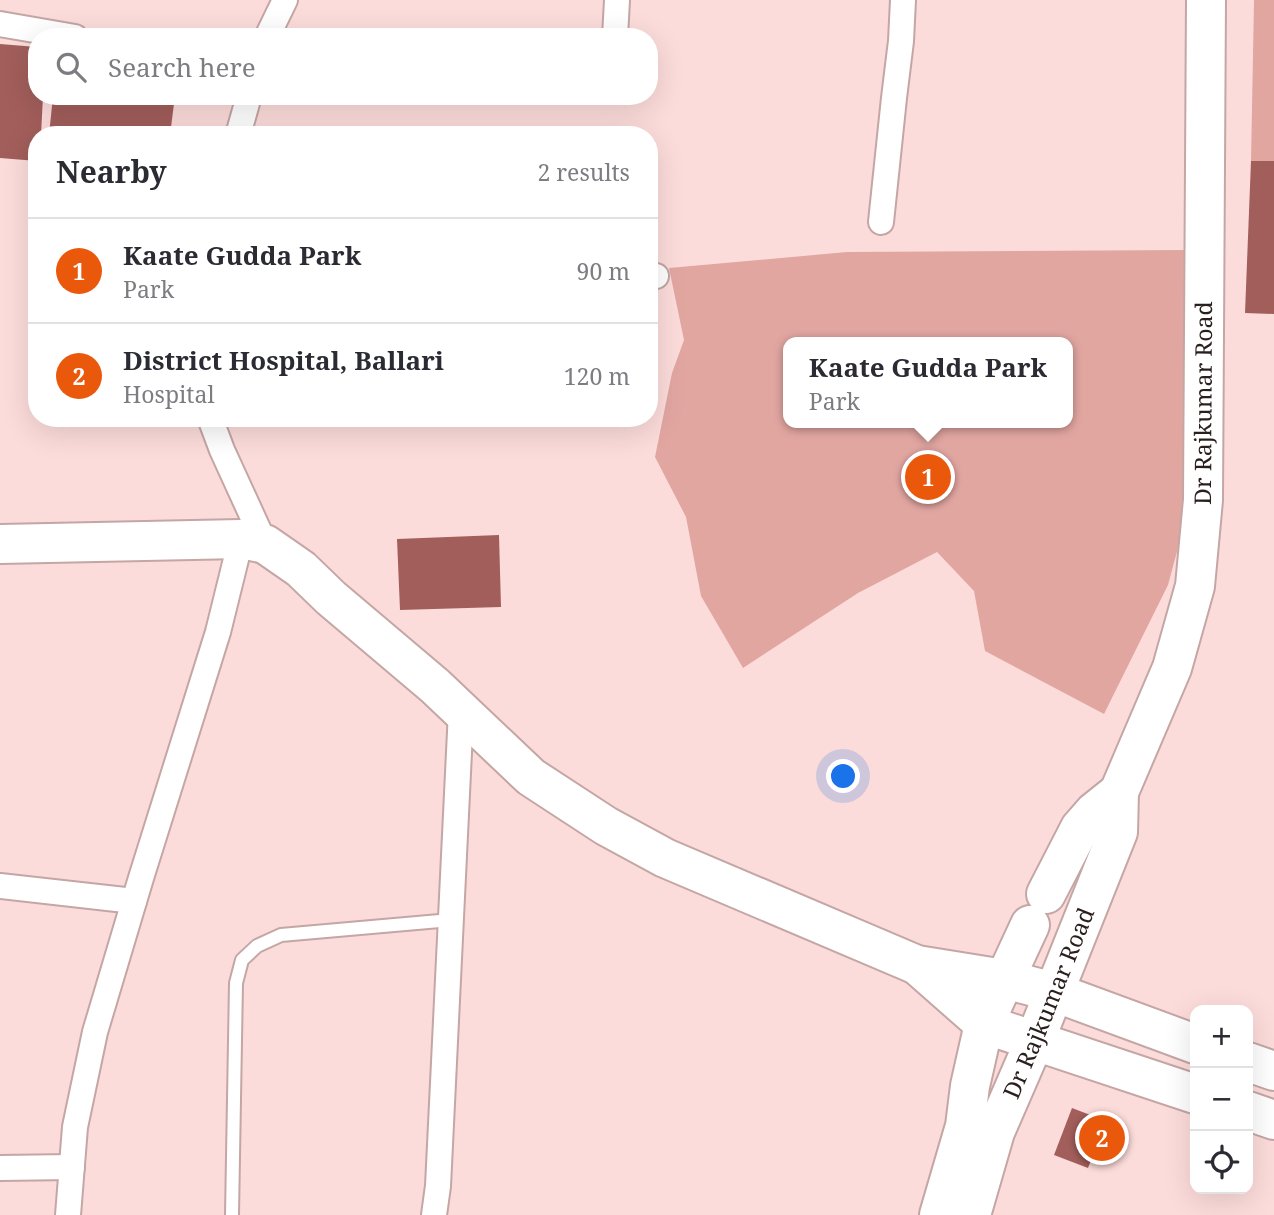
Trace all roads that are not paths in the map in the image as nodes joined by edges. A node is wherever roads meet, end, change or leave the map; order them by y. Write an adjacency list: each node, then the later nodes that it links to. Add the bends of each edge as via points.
1 (285, 0): 6 (street)
2 (617, 0): 7 (street)
3 (903, 0): 11 (street)
4 (1206, 0): 16 (main road, Dr Rajkumar Road, via 1203,500 1195,586 1172,668)
5 (0, 24): 8 (street)
6 (271, 28)
7 (615, 28)
8 (28, 29)
9 (246, 105): 10 (street)
10 (240, 126)
11 (881, 222)
12 (213, 427): 13 (street)
13 (253, 542): 14 (main road); 15 (main road, via 300,569); 18 (street, via 218,632)
14 (0, 544)
15 (461, 711): 19 (street); 20 (main road, via 531,777 606,826 665,858)
16 (1119, 792): 21 (main road, Dr Rajkumar Road, via 1080,828); 22 (main road, Dr Rajkumar Road, via 1118,832)
17 (0, 886): 18 (street)
18 (134, 901): 32 (street, via 95,1032 75,1127)
19 (451, 920): 34 (lane, via 281,935 257,946 242,960 236,983); 36 (street)
20 (917, 965): 21 (main road); 23 (main road)
21 (1004, 979): 22 (main road); 23 (main road, Dr Rajkumar Road)
22 (1055, 992): 24 (main road, Dr Rajkumar Road); 25 (main road)
23 (984, 1024): 24 (main road); 31 (main road, Dr Rajkumar Road, via 970,1086)
24 (1035, 1040): 28 (main road); 31 (main road, Dr Rajkumar Road)
25 (1190, 1042)
26 (1253, 1064): 27 (main road)
27 (1274, 1070)
28 (1190, 1092)
29 (1253, 1113): 30 (main road)
30 (1274, 1120)
31 (980, 1129): 37 (main road, Dr Rajkumar Road); 38 (main road, Dr Rajkumar Road)
32 (72, 1167): 33 (street); 35 (street)
33 (0, 1168)
34 (232, 1214)
35 (68, 1215)
36 (434, 1215)
37 (939, 1215)
38 (971, 1215)

